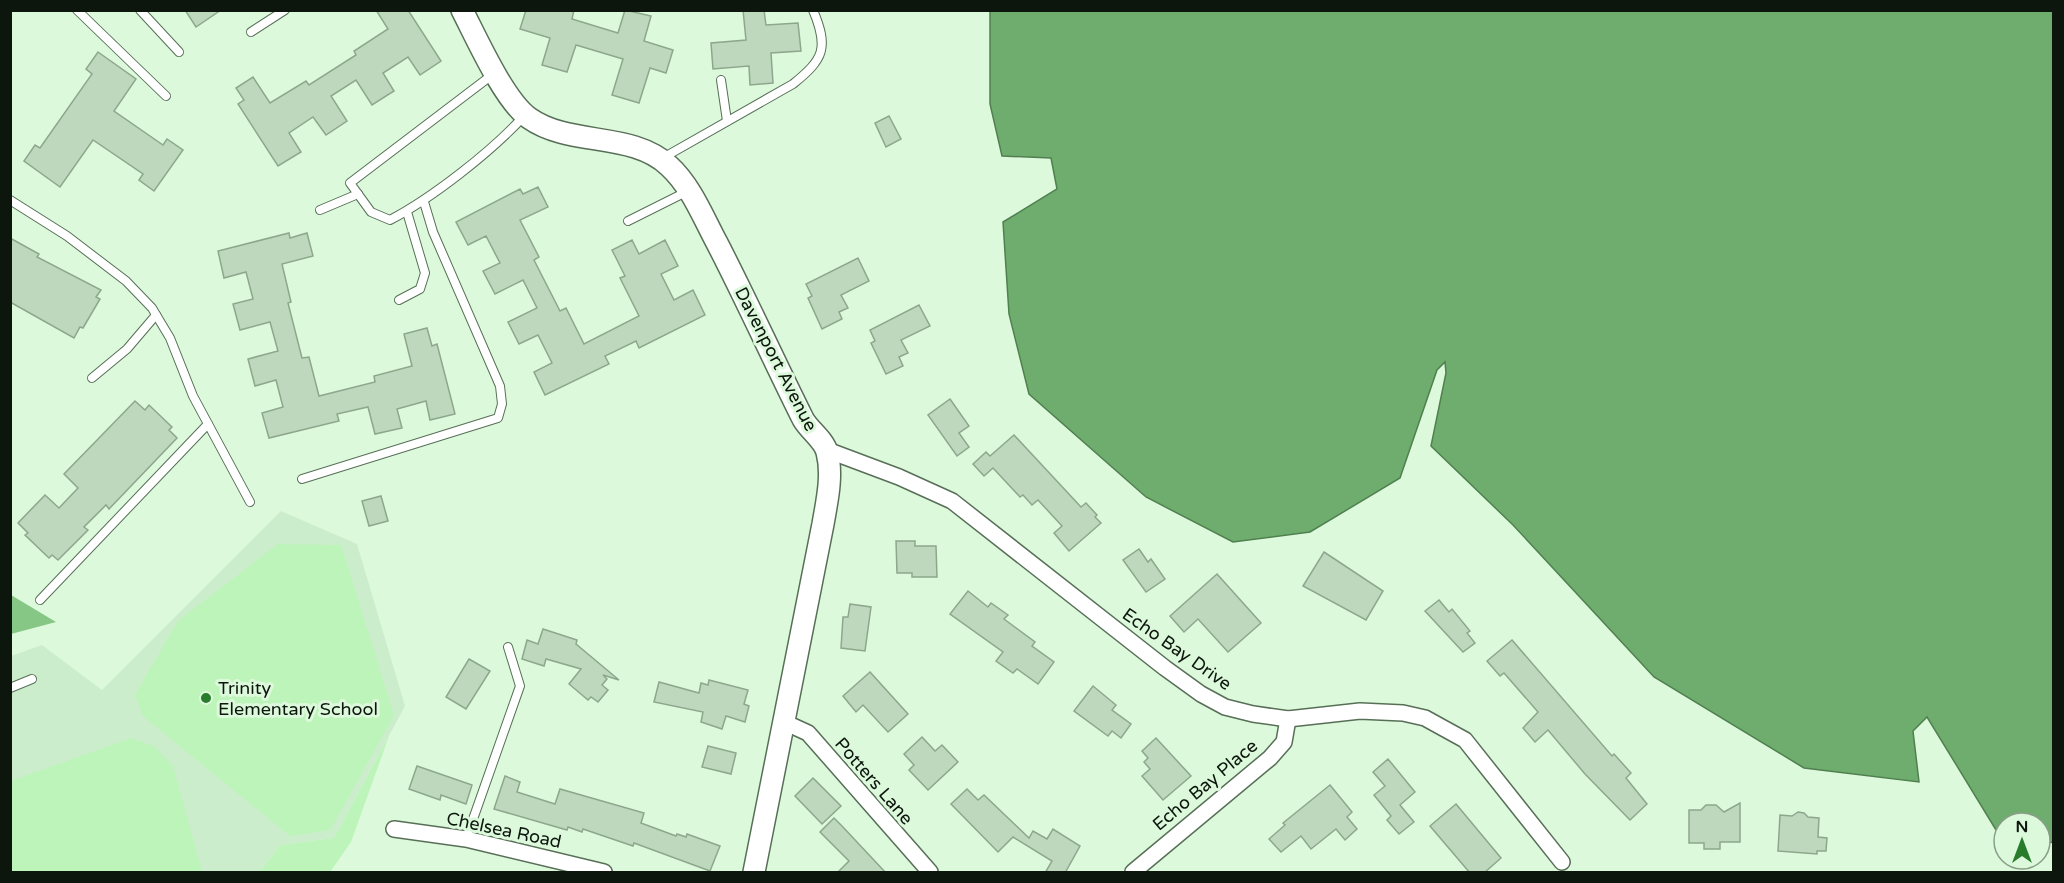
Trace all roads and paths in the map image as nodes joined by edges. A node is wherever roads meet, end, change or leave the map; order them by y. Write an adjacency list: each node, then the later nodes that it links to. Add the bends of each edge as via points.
1 (77, 10): 10 (lane)
2 (140, 10): 7 (lane)
3 (285, 10): 6 (lane)
4 (462, 10): 8 (street, Davenport Avenue)
5 (813, 10): 12 (lane, via 823,33 822,50 812,69)
6 (251, 32)
7 (179, 52)
8 (496, 72): 11 (street, Davenport Avenue); 15 (lane, via 350,183)
9 (721, 80): 12 (lane)
10 (166, 96)
11 (525, 115): 13 (street, Davenport Avenue, via 545,127 650,152); 17 (lane)
12 (728, 121): 13 (lane)
13 (660, 159): 14 (street, Davenport Avenue)
14 (689, 191): 20 (lane); 25 (street, Davenport Avenue, via 805,422)
15 (358, 195): 18 (lane); 19 (lane, via 371,212 390,220)
16 (10, 200): 22 (lane, via 67,236 126,281)
17 (423, 202): 19 (lane); 26 (lane, via 500,386 502,404 498,418)
18 (320, 210)
19 (407, 212): 21 (lane, via 425,273 420,289)
20 (628, 221)
21 (399, 300)
22 (156, 315): 23 (lane, via 127,349); 24 (lane)
23 (92, 378)
24 (208, 424): 27 (lane); 28 (lane)
25 (827, 450): 32 (street, Echo Bay Drive, via 952,501 1201,694 1226,707); 33 (street, Davenport Avenue, via 829,491)
26 (302, 479)
27 (250, 502)
28 (40, 600)
29 (508, 647): 35 (lane, via 520,686)
30 (32, 679): 31 (lane)
31 (10, 688)
32 (1288, 719): 36 (street, Echo Bay Drive, via 1360,711 1425,718 1465,740); 40 (street, Echo Bay Place, via 1284,742 1270,758)
33 (784, 722): 38 (street, Davenport Avenue); 39 (street, Potters Lane, via 808,733)
34 (394, 829): 35 (street, Chelsea Road)
35 (466, 839): 37 (street, Chelsea Road)
36 (1562, 862)
37 (604, 873)
38 (754, 873)
39 (930, 873)
40 (1133, 873)

